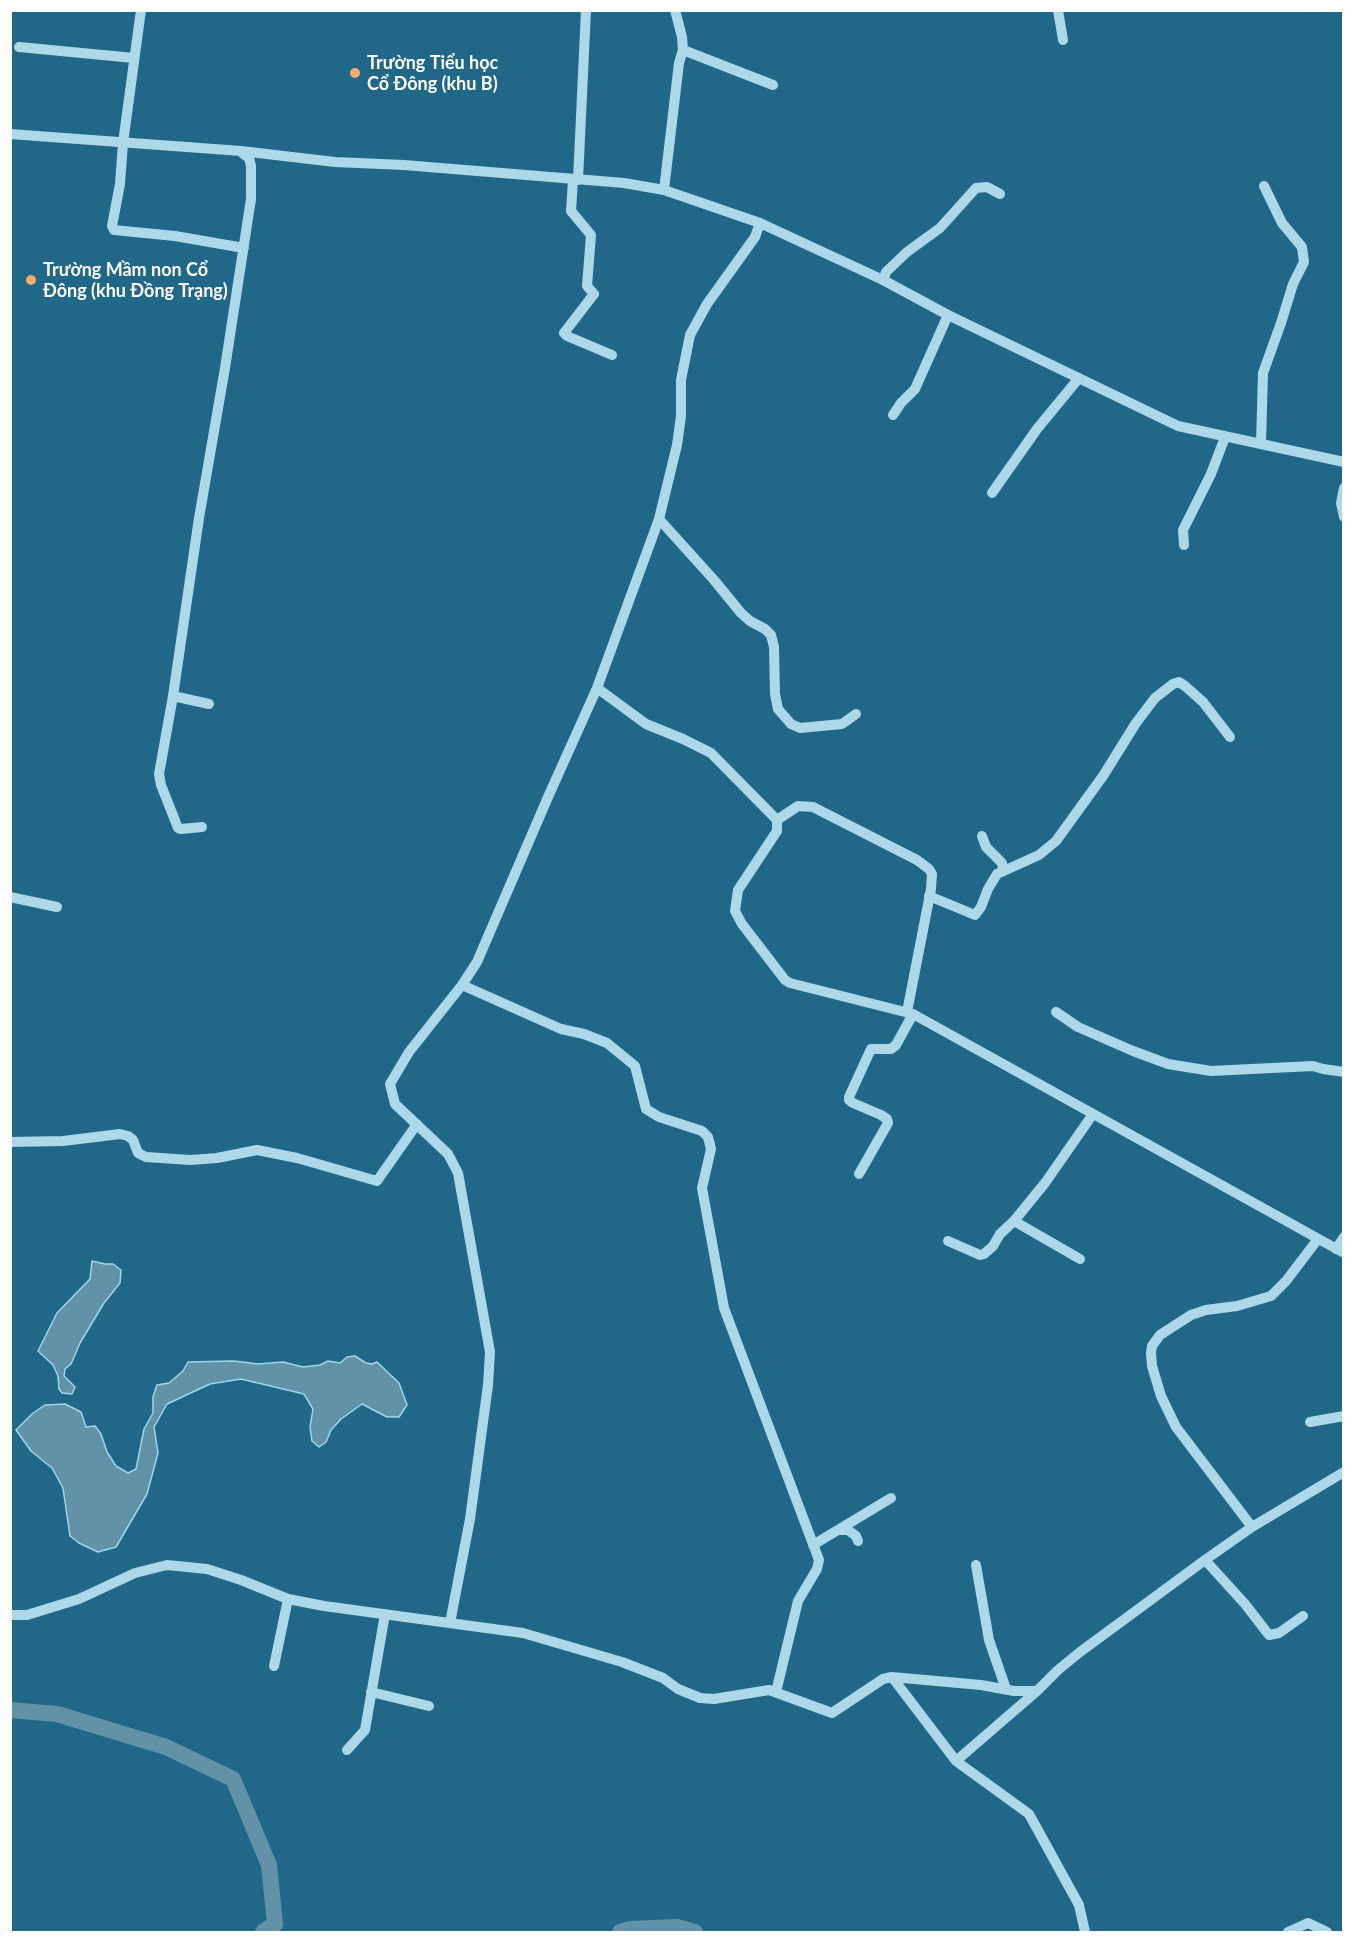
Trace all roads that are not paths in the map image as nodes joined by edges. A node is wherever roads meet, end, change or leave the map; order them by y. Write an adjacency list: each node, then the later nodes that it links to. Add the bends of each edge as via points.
1 (141, 10): 8 (street)
2 (586, 10): 13 (street)
3 (675, 10): 7 (street)
4 (1058, 10): 5 (street)
5 (1063, 40)
6 (19, 48): 8 (street)
7 (683, 50): 9 (street); 15 (street)
8 (134, 58): 11 (street)
9 (772, 85)
10 (10, 134): 11 (street)
11 (123, 143): 12 (street); 18 (street, via 114,230)
12 (241, 152): 13 (street); 18 (street, via 251,166)
13 (575, 180): 15 (street); 21 (street, via 571,211 591,235 587,286 594,294 564,333)
14 (1264, 186): 25 (street, via 1282,223 1302,247 1304,262 1263,373)
15 (664, 190): 17 (street)
16 (1000, 194): 19 (street, via 987,187 976,188 940,228 886,272)
17 (760, 223): 19 (street); 30 (street, via 755,237 706,304 690,335 681,380 677,445)
18 (244, 248): 33 (street)
19 (883, 280): 20 (street)
20 (948, 315): 22 (street); 23 (street, via 915,389)
21 (612, 355)
22 (1079, 378): 24 (street, via 1178,426); 28 (street)
23 (893, 415)
24 (1225, 437): 25 (street); 31 (street, via 1183,530)
25 (1261, 444): 26 (street)
26 (1344, 462)
27 (1344, 488): 29 (street)
28 (992, 493)
29 (1344, 517)
30 (659, 519): 32 (street); 35 (street, via 741,613 771,635 774,694 778,709 791,724 800,729 842,724)
31 (1184, 545)
32 (597, 688): 37 (street, via 646,724 711,753); 44 (street, via 477,962)
33 (173, 696): 34 (street); 38 (street, via 159,774 161,785 178,828)
34 (209, 704)
35 (856, 714)
36 (1230, 737): 40 (street, via 1185,686 1176,682 1168,686 1136,723 1056,841 1039,855)
37 (777, 819): 41 (street, via 798,806 820,810 927,866 932,874); 46 (street, via 777,831 738,890 735,911 742,924 790,983)
38 (202, 828)
39 (982, 836): 40 (street)
40 (1003, 869): 41 (street, via 992,881 975,915)
41 (929, 896): 46 (street)
42 (10, 897): 43 (street)
43 (57, 907)
44 (462, 985): 49 (street, via 409,1052 390,1084 395,1104); 65 (street, via 561,1029 608,1043 635,1066 646,1109 708,1137 711,1149 702,1188 724,1308)
45 (1056, 1012): 47 (street, via 1078,1027 1168,1064 1211,1071 1313,1066)
46 (910, 1013): 48 (street); 51 (street, via 896,1045 891,1049 871,1049 849,1097 888,1123)
47 (1344, 1072)
48 (1093, 1114): 52 (street); 54 (street)
49 (417, 1124): 50 (street, via 377,1181 257,1150 190,1160 146,1157 138,1153 133,1140 120,1134); 72 (street, via 448,1154 458,1173 490,1352 470,1519)
50 (10, 1142)
51 (859, 1174)
52 (1014, 1221): 55 (street, via 984,1254); 57 (street)
53 (1344, 1237): 56 (street)
54 (1318, 1239): 56 (street); 62 (street, via 1271,1296 1191,1315 1160,1335 1152,1346 1152,1366 1176,1427)
55 (948, 1241)
56 (1340, 1251)
57 (1080, 1259)
58 (1344, 1416): 59 (street)
59 (1310, 1422)
60 (1344, 1472): 62 (street)
61 (891, 1498): 63 (street)
62 (1252, 1527): 66 (street)
63 (838, 1530): 64 (street, via 848,1530); 65 (street)
64 (858, 1541)
65 (813, 1545): 78 (street, via 819,1564 798,1601)
66 (1205, 1560): 71 (street, via 1269,1635 1279,1633); 76 (street, via 1080,1652)
67 (976, 1564): 75 (street, via 989,1640)
68 (288, 1599): 69 (street); 70 (street, via 207,1569 167,1565 135,1573 79,1599 27,1615); 73 (street)
69 (385, 1614): 72 (street); 77 (street)
70 (10, 1615)
71 (1303, 1616)
72 (450, 1623): 78 (street, via 523,1633 622,1662 700,1698)
73 (274, 1666)
74 (892, 1677): 75 (street); 78 (street, via 883,1678 832,1713); 81 (street)
75 (1006, 1689): 76 (street)
76 (1037, 1691): 81 (street)
77 (371, 1692): 79 (street); 80 (street, via 365,1730)
78 (776, 1692)
79 (429, 1706)
80 (346, 1750)
81 (956, 1761): 82 (street, via 1029,1814 1079,1905)
82 (1085, 1932)
83 (1288, 1932): 84 (street, via 1308,1923)
84 (1327, 1932)

